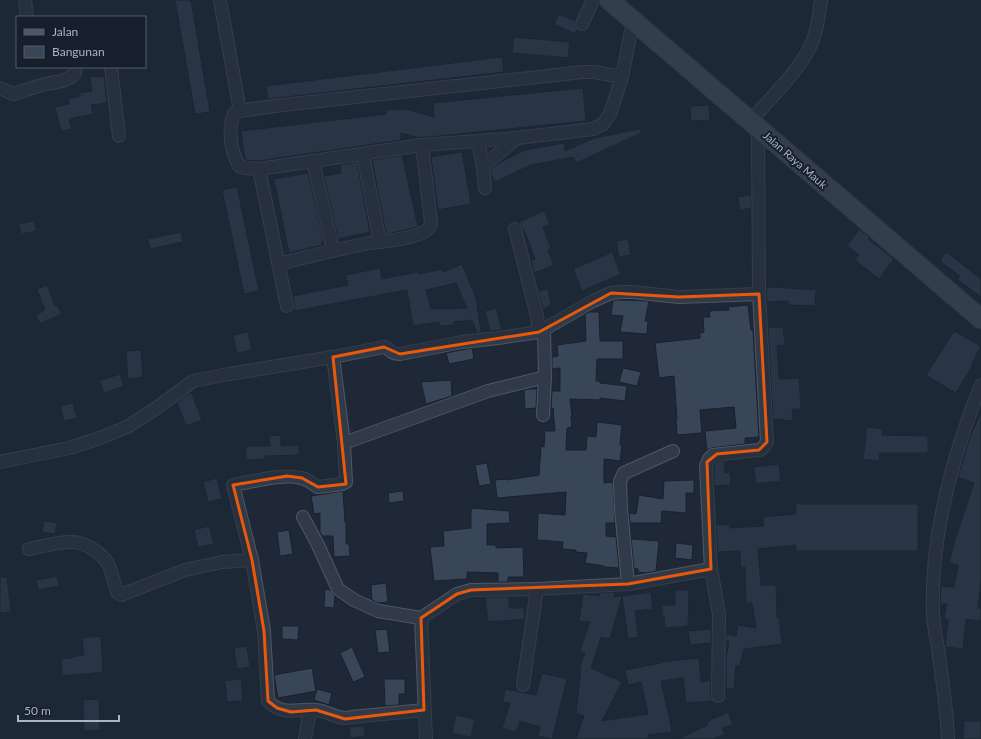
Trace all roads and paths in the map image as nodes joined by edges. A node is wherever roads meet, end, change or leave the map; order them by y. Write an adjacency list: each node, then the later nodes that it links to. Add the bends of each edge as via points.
1 (25, 0): 6 (street)
2 (220, 0): 13 (street)
3 (593, 0): 8 (street)
4 (609, 0): 7 (main road, Jalan Raya Mauk)
5 (821, 0): 14 (street, via 817,26 808,51)
6 (27, 16)
7 (633, 22): 11 (street); 14 (main road, Jalan Raya Mauk)
8 (582, 24)
9 (76, 68): 12 (street, via 71,77 62,81 13,94)
10 (111, 68): 15 (street)
11 (622, 77): 13 (street, via 583,72); 16 (street, via 610,114 598,127)
12 (0, 88)
13 (240, 110): 22 (street, via 234,113 230,130 231,142 239,166)
14 (754, 124): 28 (street); 30 (main road, Jalan Raya Mauk)
15 (119, 136)
16 (517, 138): 17 (street); 21 (street)
17 (478, 141): 18 (street); 21 (street)
18 (422, 145): 19 (street); 25 (street, via 430,228 401,239)
19 (363, 154): 20 (street); 25 (street)
20 (313, 161): 22 (street); 26 (street)
21 (483, 166): 23 (street)
22 (259, 169): 27 (street)
23 (485, 188)
24 (515, 229): 31 (street)
25 (380, 242): 26 (street)
26 (333, 250): 27 (street)
27 (279, 264): 29 (street)
28 (759, 294): 31 (street, via 679,297 632,292 611,293); 42 (street, via 767,442 759,450 716,454 707,462)
29 (287, 306)
30 (981, 319)
31 (542, 331): 32 (street, via 400,354 395,354 384,347); 33 (street)
32 (333, 357): 36 (street); 38 (street, via 193,381 155,409 120,430 84,444)
33 (545, 377): 35 (street); 36 (street, via 488,391)
34 (981, 385): 52 (street, via 953,464 940,520 936,555 933,617)
35 (543, 415)
36 (344, 443): 41 (street, via 346,482 342,484 318,487 308,480 286,476 233,485)
37 (673, 451): 43 (street, via 624,473 620,481)
38 (0, 462)
39 (303, 517): 45 (street, via 338,589 378,611)
40 (29, 549): 41 (street, via 73,542 94,550 106,560 116,589 121,595 185,570 222,562)
41 (252, 560): 48 (street, via 264,631 268,701 277,708 291,712)
42 (711, 569): 43 (street); 47 (street, via 719,614)
43 (628, 584): 44 (street)
44 (537, 589): 45 (street, via 471,590 457,594); 46 (street)
45 (421, 618): 49 (street)
46 (523, 685)
47 (718, 696)
48 (310, 710): 49 (street, via 321,710 344,719); 50 (street)
49 (424, 710): 51 (street)
50 (305, 739)
51 (426, 739)
52 (948, 739)

